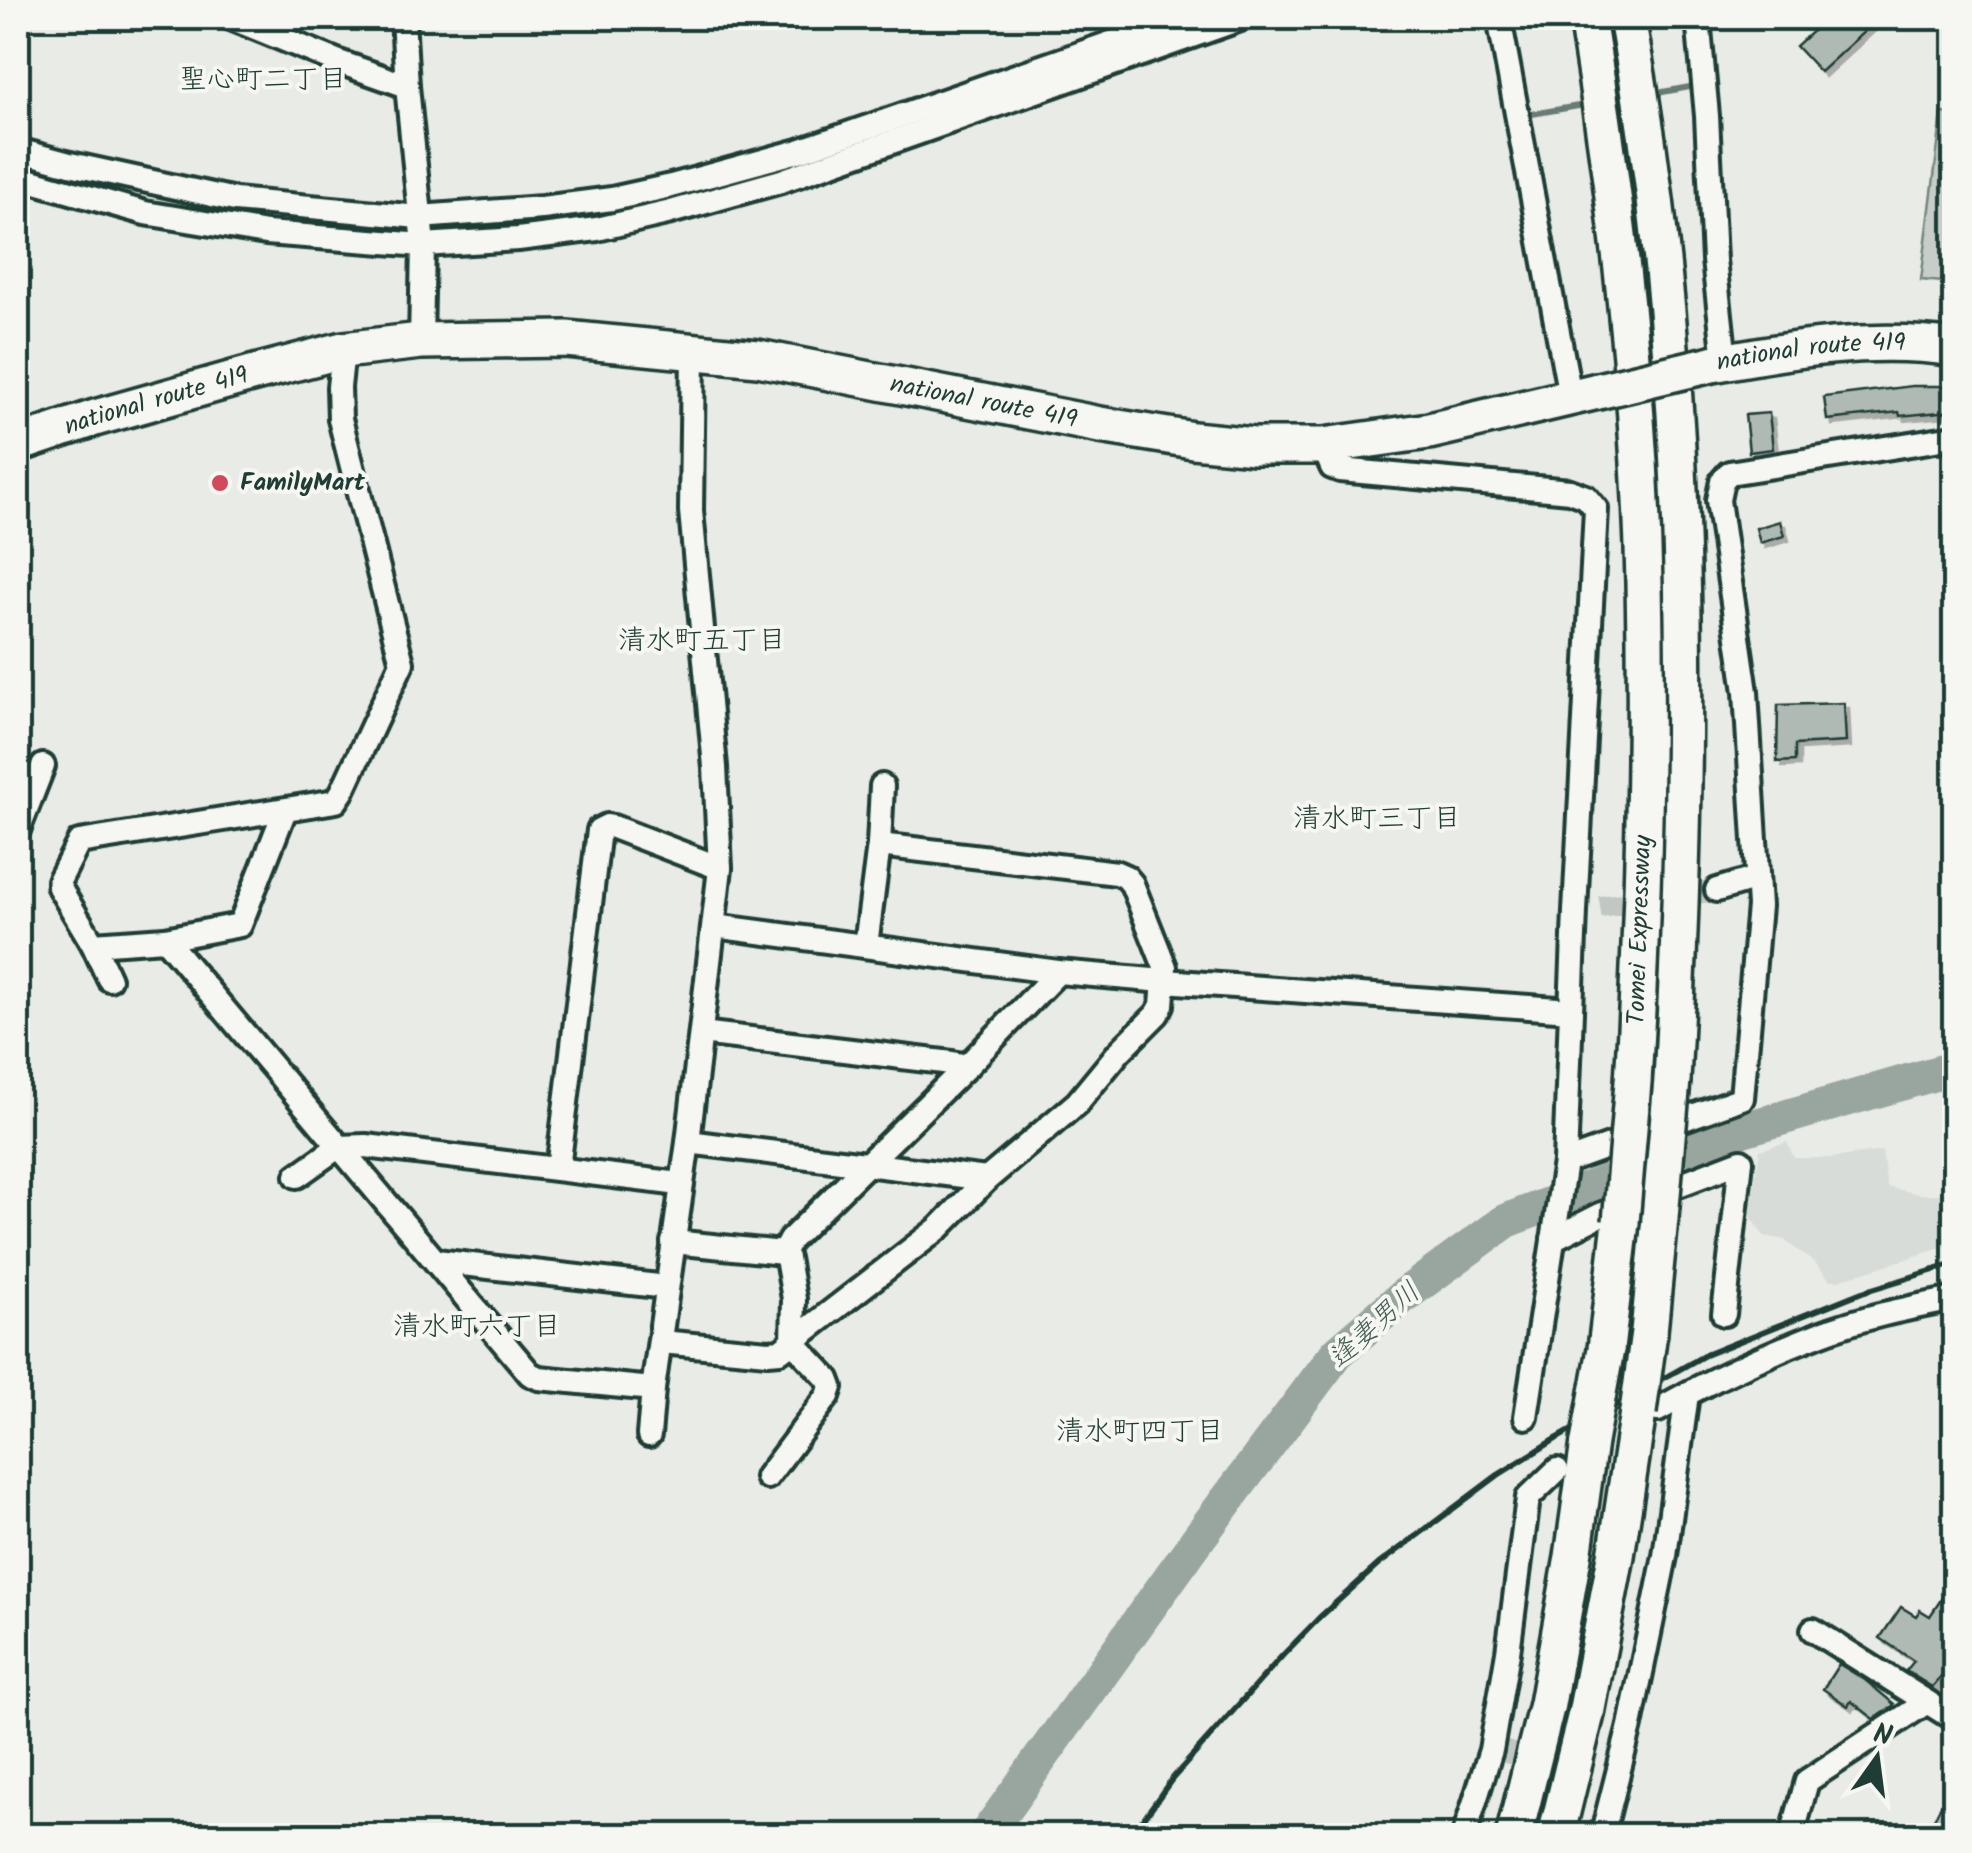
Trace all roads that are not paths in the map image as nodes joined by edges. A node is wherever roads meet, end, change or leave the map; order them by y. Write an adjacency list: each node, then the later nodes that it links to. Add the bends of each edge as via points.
1 (403, 18): 9 (street)
2 (1182, 18): 12 (street, via 798,151 689,181 577,204)
3 (1243, 18): 13 (street, via 782,181 666,214 597,229)
4 (1499, 18): 19 (street)
5 (1588, 18): 70 (highway, Tomei Expressway, bridge, via 1616,202 1636,421 1644,580 1643,918 1634,1082 1606,1350 1547,1704)
6 (1627, 18): 62 (highway, Tomei Expressway, bridge, via 1666,294 1684,728 1682,918)
7 (1698, 18): 18 (street)
8 (245, 20): 9 (street)
9 (407, 86): 12 (street)
10 (18, 150): 12 (street, via 235,200)
11 (18, 178): 13 (street, via 197,222)
12 (419, 217): 13 (street)
13 (423, 245): 14 (street)
14 (422, 341): 16 (highway, national route 419); 17 (highway, national route 419, via 566,340)
15 (1954, 348): 18 (highway, national route 419, via 1815,346)
16 (343, 350): 21 (highway, national route 419); 25 (street, via 340,419 402,663 336,801)
17 (693, 351): 22 (highway, national route 419, via 1193,440); 28 (street, via 691,511)
18 (1718, 363): 19 (highway, national route 419, bridge)
19 (1584, 393): 22 (highway, national route 419, via 1429,431)
20 (1954, 436): 29 (street, via 1729,473 1722,481 1718,500 1746,692)
21 (18, 444)
22 (1323, 446): 32 (street, via 1340,470 1570,491 1596,509)
23 (43, 766): 26 (street)
24 (882, 786): 27 (street)
25 (285, 810): 34 (street, via 240,925); 35 (street, via 79,842 60,888)
26 (18, 830)
27 (879, 845): 36 (street); 39 (street, via 1118,872 1132,884 1160,948)
28 (720, 868): 33 (street); 47 (street, via 613,827 599,830)
29 (1757, 878): 30 (street); 46 (street, via 1742,1098)
30 (1717, 890)
31 (1600, 907): 32 (street)
32 (1575, 911): 40 (street)
33 (714, 926): 36 (street); 41 (street)
34 (165, 939): 35 (street); 44 (street)
35 (93, 944): 38 (street)
36 (866, 945): 37 (street)
37 (1058, 972): 39 (street); 42 (street)
38 (109, 979)
39 (1164, 981): 40 (street); 49 (street, via 1157,1014 1077,1104)
40 (1571, 1010): 46 (street)
41 (701, 1032): 42 (street); 43 (street)
42 (967, 1066): 45 (street)
43 (688, 1142): 45 (street); 50 (street)
44 (338, 1147): 47 (street); 48 (street); 54 (street)
45 (867, 1165): 49 (street); 53 (street)
46 (1564, 1166): 51 (street)
47 (558, 1170): 50 (street)
48 (297, 1176)
49 (986, 1178): 59 (street, via 939,1228)
50 (680, 1184): 52 (street)
51 (1554, 1233): 57 (street, via 1741,1161); 63 (street)
52 (673, 1242): 53 (street); 55 (street)
53 (783, 1253): 59 (street, via 794,1299)
54 (436, 1261): 55 (street); 60 (street, via 530,1374)
55 (667, 1286): 58 (street)
56 (1954, 1299): 61 (street, via 1822,1332)
57 (1724, 1314)
58 (661, 1342): 59 (street, via 768,1352); 60 (street)
59 (793, 1342): 66 (street, via 831,1387)
60 (653, 1389): 64 (street)
61 (1687, 1394): 62 (street); 72 (street, via 1665,1556 1630,1726 1606,1775)
62 (1648, 1411): 71 (highway, Tomei Expressway)
63 (1526, 1416)
64 (649, 1435)
65 (1556, 1470): 69 (street, via 1528,1498 1496,1751)
66 (767, 1477)
67 (1813, 1630): 68 (street)
68 (1946, 1710): 73 (street, via 1807,1781)
69 (1464, 1836)
70 (1514, 1836)
71 (1556, 1836)
72 (1602, 1836)
73 (1792, 1836)

